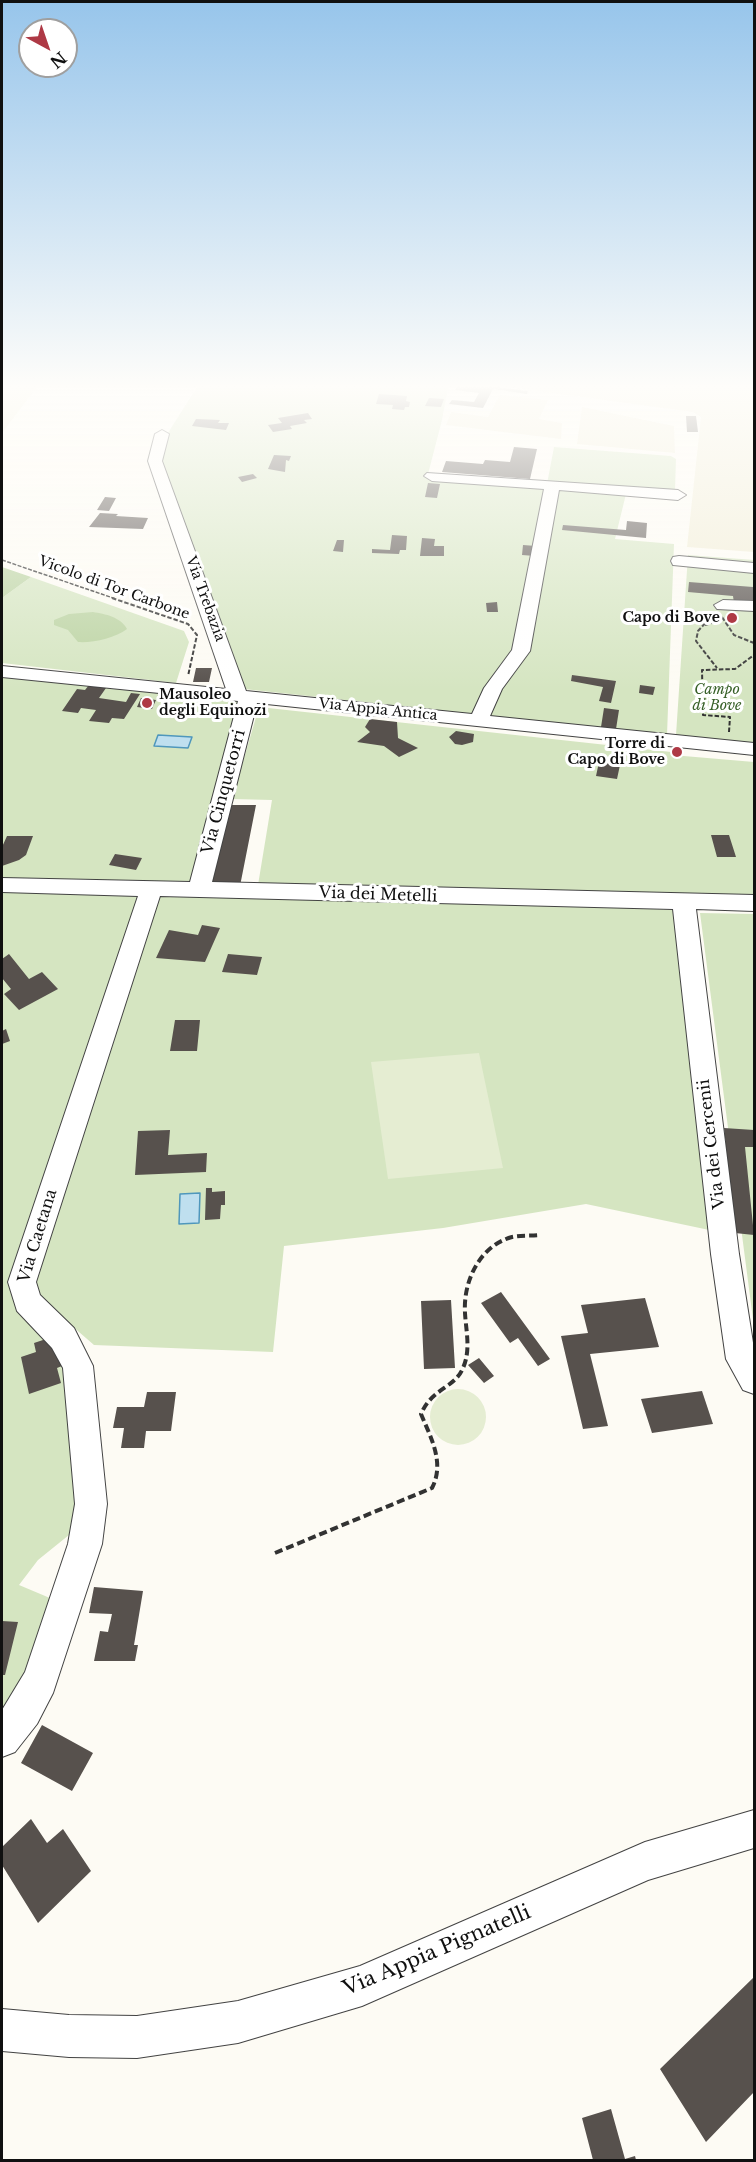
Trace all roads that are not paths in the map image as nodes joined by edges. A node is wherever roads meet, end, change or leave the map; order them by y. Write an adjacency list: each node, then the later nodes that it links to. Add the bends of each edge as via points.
1 (552, 487): 11 (street, via 521,651 493,688)
2 (165, 488): 10 (street, Via Trebazia)
3 (566, 488): 4 (street)
4 (678, 495)
5 (679, 561): 6 (street)
6 (754, 568)
7 (754, 606): 8 (street)
8 (723, 613)
9 (2, 671): 10 (street, Via Appia Antica)
10 (243, 696): 11 (street, Via Appia Antica); 15 (street, Via Cinquetorri)
11 (479, 720): 12 (street, Via Appia Antica)
12 (754, 749)
13 (2, 885): 14 (street, Via dei Metelli)
14 (152, 888): 15 (street, Via dei Metelli); 19 (street, Via Caetana, via 22,1282 27,1302 69,1344 78,1366 91,1504 85,1544 40,1680 24,1711)
15 (199, 888): 16 (street, Via dei Metelli)
16 (684, 902): 17 (street, Via dei Metelli); 18 (street, Via dei Cercenii, via 727,1265 741,1359)
17 (754, 903)
18 (754, 1380)
19 (2, 1739)
20 (754, 1829): 21 (street, Via Appia Pignatelli, via 645,1861 362,1986 238,2022 137,2037)
21 (2, 2030)

